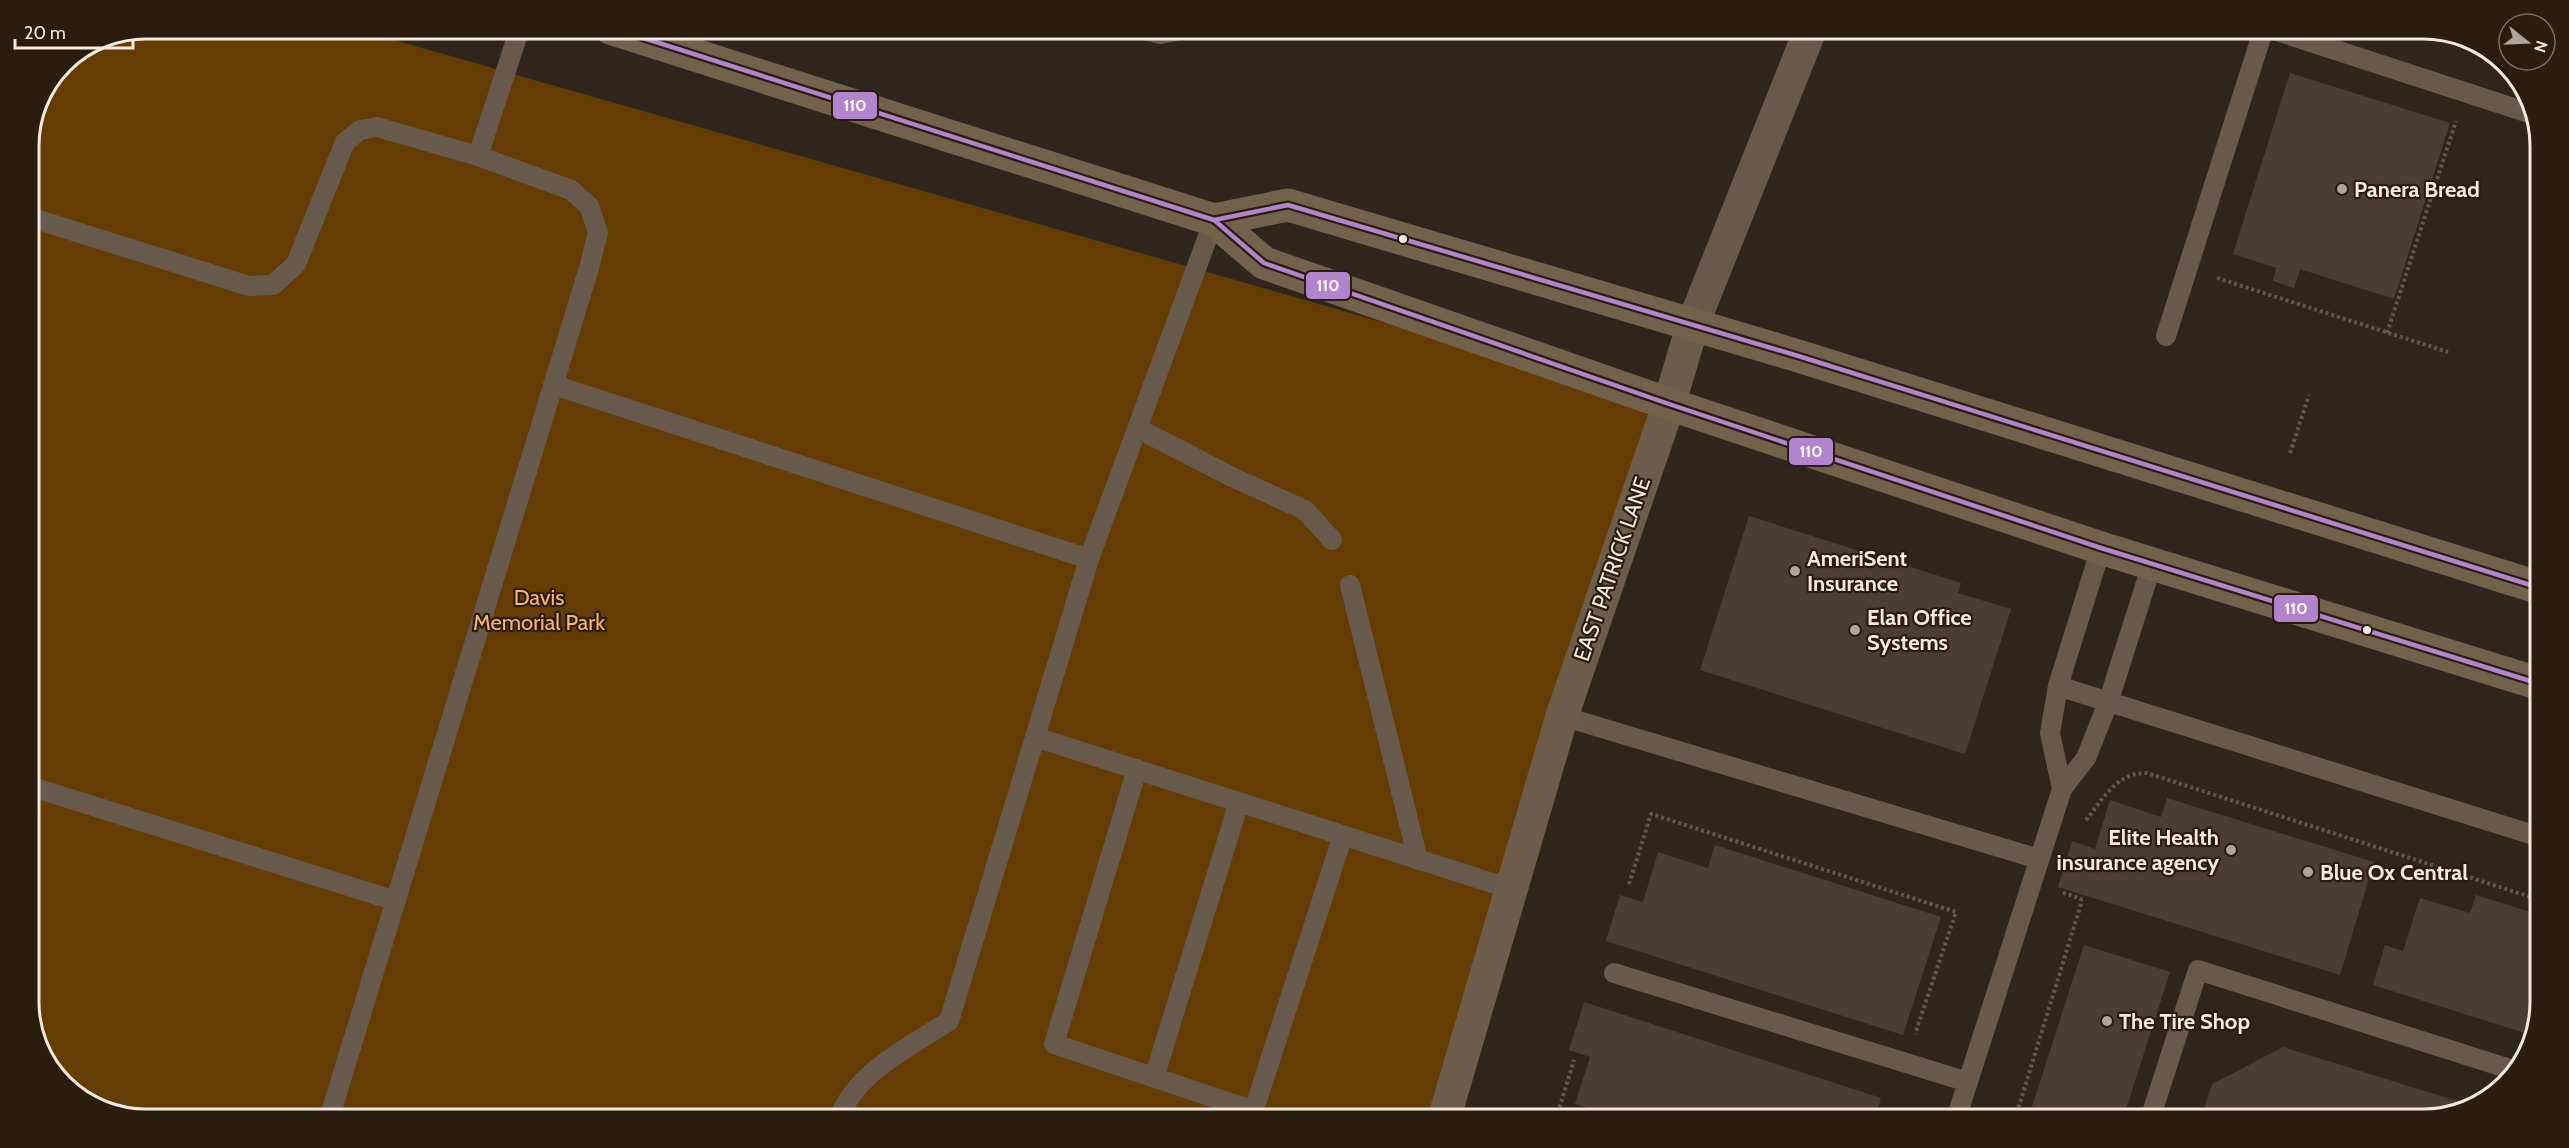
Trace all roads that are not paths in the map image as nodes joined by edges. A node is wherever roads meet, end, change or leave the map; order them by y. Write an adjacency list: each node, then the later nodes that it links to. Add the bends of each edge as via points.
1 (516, 39): 7 (lane)
2 (645, 39): 9 (main road)
3 (1807, 39): 10 (street, EAST PATRICK LANE)
4 (2262, 39): 11 (lane)
5 (2300, 39): 6 (lane)
6 (2524, 111)
7 (478, 156): 8 (lane, via 377,127 360,130 345,142 296,264 273,285 249,286); 12 (lane, via 571,190 589,207 598,233)
8 (39, 220)
9 (1214, 220): 10 (main road, via 1288,205); 13 (main road, via 1264,262); 14 (lane)
10 (1693, 324): 13 (main road, EAST PATRICK LANE); 20 (main road)
11 (2166, 336)
12 (554, 385): 17 (lane); 35 (lane)
13 (1669, 404): 16 (main road); 24 (main road, EAST PATRICK LANE)
14 (1137, 428): 15 (lane, via 1305,510); 17 (lane)
15 (1332, 540)
16 (2102, 548): 18 (main road); 22 (lane)
17 (1089, 559): 25 (lane)
18 (2152, 564): 21 (main road); 23 (lane)
19 (1350, 585): 33 (lane)
20 (2530, 585)
21 (2530, 681)
22 (2058, 686): 23 (lane); 28 (lane, via 2050,733)
23 (2108, 703): 28 (lane, via 2085,758); 30 (lane)
24 (1562, 716): 32 (lane); 34 (main road, EAST PATRICK LANE)
25 (1035, 736): 26 (lane); 41 (lane, via 949,1021 882,1065 862,1082)
26 (1137, 769): 29 (lane); 38 (lane, via 1054,1044)
27 (39, 789): 35 (lane)
28 (2062, 789): 32 (lane)
29 (1239, 802): 31 (lane); 38 (lane)
30 (2530, 834)
31 (1342, 836): 33 (lane); 43 (lane)
32 (2039, 859): 39 (lane)
33 (1418, 860): 34 (lane)
34 (1511, 889): 44 (main road, EAST PATRICK LANE)
35 (396, 901): 40 (lane)
36 (1614, 973): 39 (lane)
37 (2507, 1068): 46 (lane, via 2198,970)
38 (1154, 1078): 42 (lane)
39 (1968, 1082): 45 (lane)
40 (332, 1109)
41 (843, 1109)
42 (1236, 1109)
43 (1254, 1109)
44 (1447, 1109)
45 (1959, 1109)
46 (2153, 1109)

